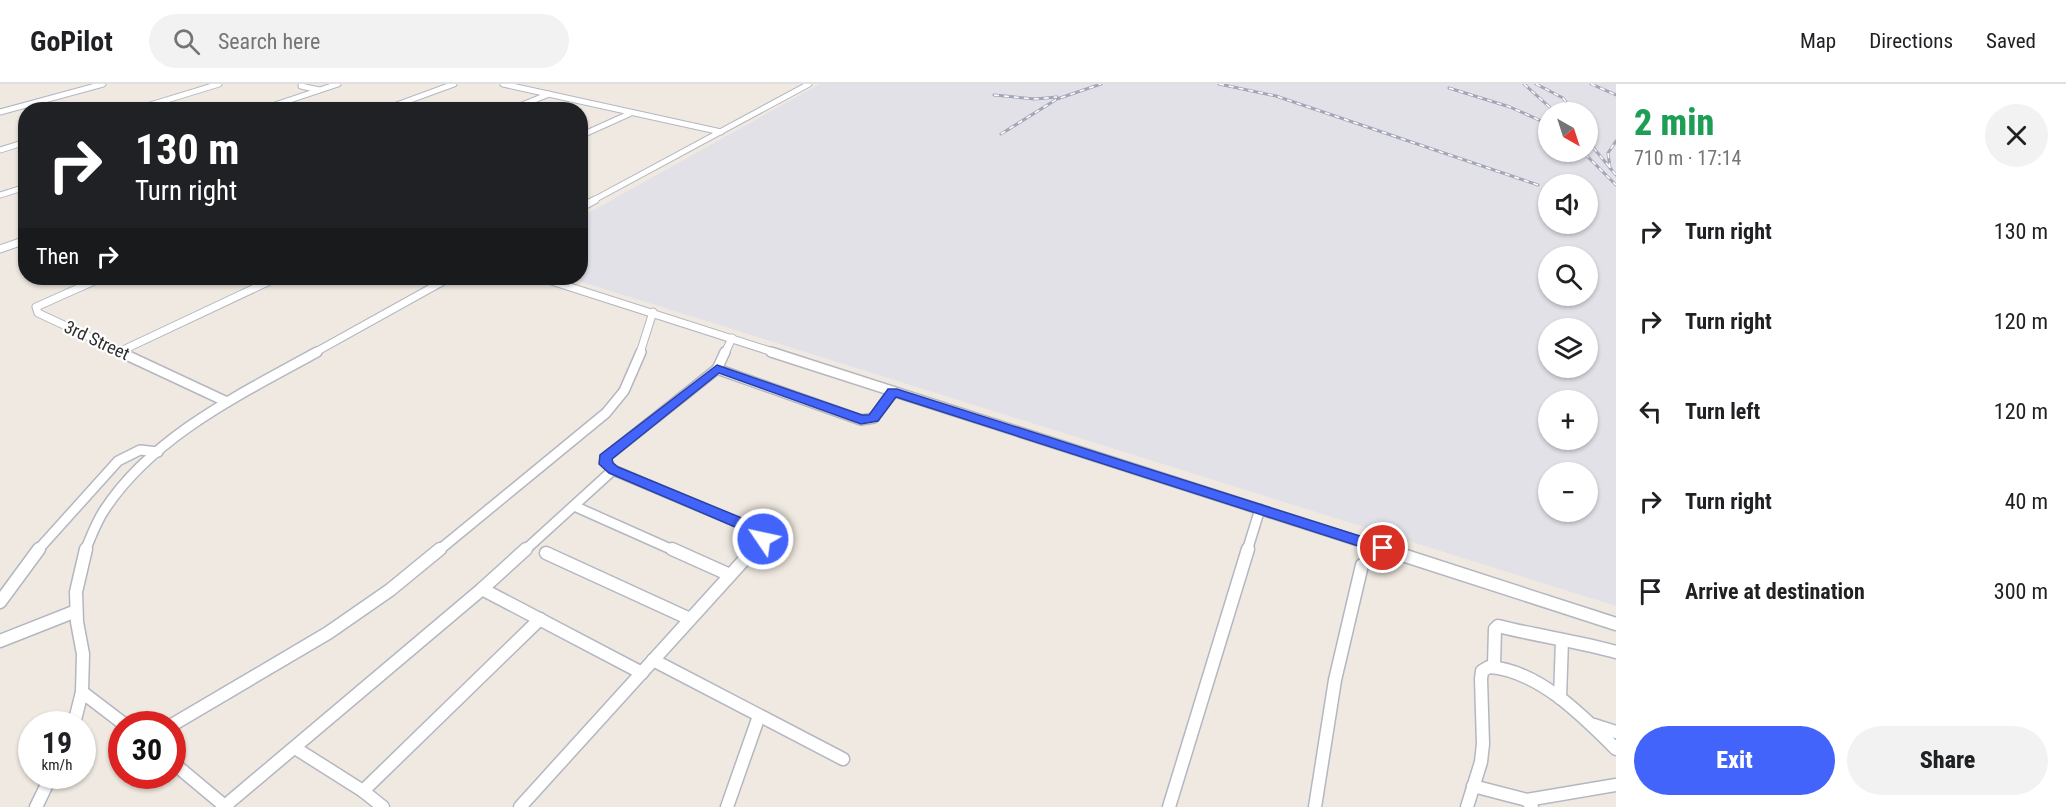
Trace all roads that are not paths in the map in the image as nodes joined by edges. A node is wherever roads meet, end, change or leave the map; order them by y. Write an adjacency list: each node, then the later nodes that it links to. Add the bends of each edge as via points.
1 (103, 84): 11 (street)
2 (219, 84): 12 (street)
3 (338, 84): 8 (street)
4 (454, 84): 14 (street)
5 (503, 84): 9 (street)
6 (809, 84): 22 (street)
7 (302, 86): 8 (street)
8 (320, 90): 13 (street)
9 (549, 94): 15 (street); 16 (street)
10 (0, 102): 18 (street)
11 (38, 102)
12 (160, 102)
13 (284, 102)
14 (405, 102)
15 (530, 102)
16 (585, 102)
17 (588, 103): 20 (street)
18 (16, 108): 19 (street)
19 (0, 112)
20 (630, 112): 21 (street); 22 (street)
21 (588, 132)
22 (721, 132): 27 (street)
23 (18, 144): 24 (street)
24 (0, 150)
25 (18, 189): 26 (street)
26 (0, 195)
27 (588, 204)
28 (18, 243): 29 (street)
29 (0, 249)
30 (84, 285): 36 (street, 3rd Street, via 43,302 36,307 38,313)
31 (261, 285): 36 (street)
32 (436, 285): 39 (street)
33 (566, 285): 34 (street)
34 (653, 312): 35 (street); 64 (street, via 629,387 606,413 390,590 328,633)
35 (732, 338): 37 (street); 38 (street)
36 (122, 351): 39 (street, 3rd Street)
37 (717, 369): 38 (street, via 861,420 874,418); 41 (street, via 605,458)
38 (893, 392): 43 (street)
39 (227, 402): 40 (street, via 183,430)
40 (158, 452): 48 (street, via 140,450 118,461 43,544); 49 (street, via 104,510 85,551 75,592)
41 (614, 470): 42 (street); 46 (street, via 760,532 763,539)
42 (574, 506): 46 (street); 47 (street)
43 (1260, 509): 52 (street); 81 (street)
44 (546, 553): 51 (street)
45 (1362, 565): 82 (street, via 1335,680)
46 (730, 575): 51 (street)
47 (482, 589): 50 (street); 67 (street)
48 (0, 602)
49 (76, 611): 54 (street); 59 (street, via 83,654)
50 (540, 619): 58 (street); 74 (street)
51 (690, 619): 56 (street)
52 (1616, 624)
53 (1562, 640): 55 (street); 57 (street, via 1498,626); 60 (street)
54 (0, 641)
55 (1616, 652)
56 (653, 660): 58 (street); 63 (street)
57 (1494, 665): 60 (street); 72 (street, via 1482,671 1484,744)
58 (642, 673): 79 (street)
59 (82, 692): 61 (street); 62 (street)
60 (1560, 698): 65 (street)
61 (77, 711)
62 (108, 712)
63 (759, 716): 69 (street); 80 (street)
64 (186, 717)
65 (1592, 724): 66 (street); 68 (street)
66 (1616, 732)
67 (295, 748): 74 (street); 76 (street)
68 (1616, 749)
69 (843, 759)
70 (186, 773): 76 (street)
71 (1616, 785): 75 (street)
72 (1473, 786): 75 (street); 83 (street)
73 (45, 789): 77 (street)
74 (363, 791): 78 (street)
75 (1529, 804)
76 (226, 806)
77 (36, 807)
78 (383, 807)
79 (520, 807)
80 (727, 807)
81 (1169, 807)
82 (1315, 807)
83 (1467, 807)

